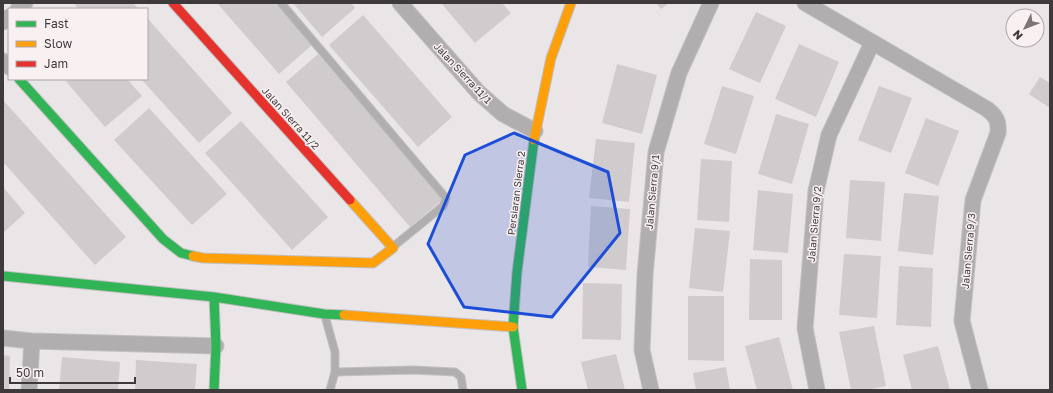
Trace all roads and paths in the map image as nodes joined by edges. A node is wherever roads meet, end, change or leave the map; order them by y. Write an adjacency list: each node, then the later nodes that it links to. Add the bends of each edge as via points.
1 (173, 3): 10 (street, Jalan Sierra 11/2)
2 (281, 3): 10 (lane, via 446,198 443,206)
3 (400, 3): 9 (street, Jalan Sierra 11/1, via 479,94 503,114)
4 (571, 3): 9 (street, Persiaran Sierra 2, via 552,58)
5 (711, 3): 24 (street, Jalan Sierra 9/1, via 678,73 656,152 645,275 642,350)
6 (805, 3): 7 (street)
7 (872, 43): 25 (street, Jalan Sierra 9/2, via 829,135 816,191 805,328); 26 (street, Jalan Sierra 9/3, via 987,109 995,115 999,124 973,200 962,321)
8 (20, 80): 10 (street, via 163,239 181,253 203,258 373,263)
9 (535, 131): 14 (street, Persiaran Sierra 2, via 517,272)
10 (393, 248)
11 (3, 276): 12 (street)
12 (214, 297): 13 (street); 17 (street)
13 (324, 314): 14 (street); 18 (lane, via 335,352)
14 (513, 327): 23 (street, Persiaran Sierra 2)
15 (3, 338): 16 (street)
16 (32, 341): 17 (street); 19 (street)
17 (216, 346): 20 (street)
18 (335, 372): 21 (lane); 22 (lane, via 455,372 461,377)
19 (29, 390)
20 (214, 390)
21 (330, 390)
22 (463, 390)
23 (522, 390)
24 (651, 390)
25 (817, 390)
26 (980, 390)

